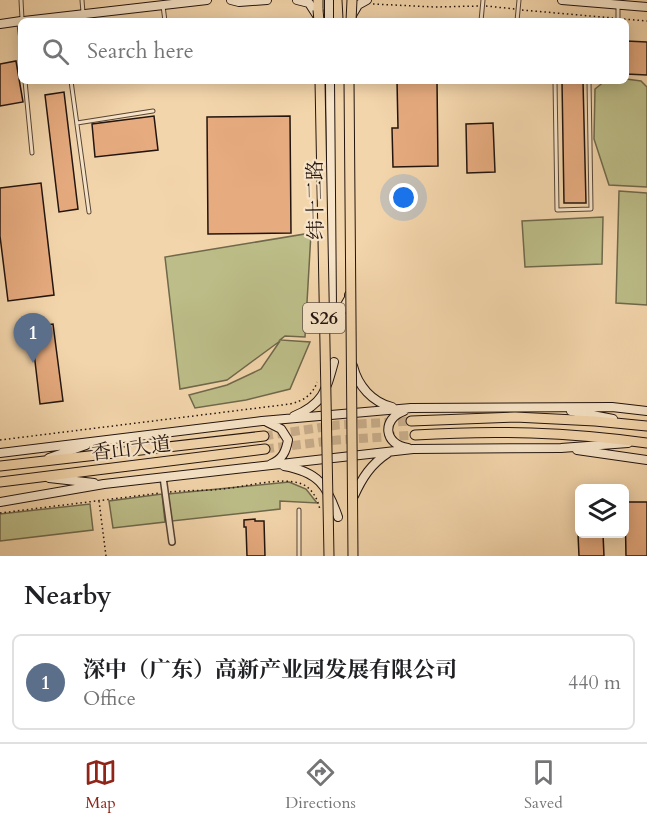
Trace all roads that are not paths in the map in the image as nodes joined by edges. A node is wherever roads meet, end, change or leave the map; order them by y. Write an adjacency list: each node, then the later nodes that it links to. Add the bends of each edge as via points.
1 (21, 0): 20 (lane)
2 (82, 0): 19 (lane)
3 (207, 0): 16 (main road)
4 (231, 0): 5 (main road)
5 (267, 0)
6 (297, 0): 23 (main road, via 309,3)
7 (329, 0): 25 (main road)
8 (346, 0): 26 (highway, bridge)
9 (352, 0): 27 (highway, bridge)
10 (483, 0): 29 (lane)
11 (519, 0): 30 (lane)
12 (562, 0): 17 (main road)
13 (368, 2): 28 (main road, via 358,5)
14 (318, 3): 24 (highway, bridge)
15 (135, 4): 16 (main road); 19 (main road)
16 (163, 4): 22 (lane)
17 (618, 4): 18 (main road); 31 (lane)
18 (647, 7)
19 (83, 14): 21 (main road)
20 (21, 18)
21 (68, 18)
22 (165, 18)
23 (317, 18)
24 (319, 18)
25 (329, 18)
26 (348, 18)
27 (349, 18)
28 (350, 18)
29 (481, 18)
30 (518, 18)
31 (618, 18)
32 (18, 21): 33 (main road)
33 (0, 24)
34 (25, 84): 44 (lane)
35 (71, 84): 43 (lane)
36 (320, 84): 80 (highway, S26, bridge)
37 (330, 84): 38 (main road, 纬十二路, via 332,307 338,317 349,298)
38 (347, 84)
39 (347, 84): 81 (highway, S26, bridge)
40 (555, 84): 41 (lane, via 557,210 591,209)
41 (590, 84)
42 (153, 111): 43 (lane)
43 (77, 123): 45 (lane)
44 (32, 153)
45 (89, 212)
46 (350, 353): 50 (main road, via 357,378 371,397)
47 (334, 363): 52 (main road, via 317,404)
48 (556, 407): 49 (main road); 51 (main road); 55 (main road)
49 (411, 408): 50 (main road); 62 (main road, via 397,413 387,430 399,447)
50 (399, 409): 52 (main road)
51 (647, 411)
52 (287, 418): 53 (main road)
53 (262, 421): 58 (main road); 68 (main road, via 281,429 288,440 278,461)
54 (411, 421): 55 (highway, via 515,417)
55 (647, 426)
56 (415, 435): 59 (highway, via 506,431)
57 (264, 436): 66 (highway, 香山大道)
58 (101, 440): 64 (main road); 66 (main road)
59 (646, 442): 60 (main road)
60 (561, 448): 62 (main road); 65 (main road)
61 (266, 449): 70 (highway, 香山大道)
62 (413, 449): 63 (main road)
63 (390, 452): 67 (main road); 74 (main road, via 376,461)
64 (0, 453)
65 (647, 460)
66 (38, 462): 69 (highway, 香山大道)
67 (276, 464): 68 (main road); 77 (main road, via 315,476 331,497)
68 (267, 465): 71 (main road)
69 (0, 466)
70 (39, 477): 72 (highway, 香山大道); 73 (main road)
71 (163, 477): 73 (main road); 78 (street)
72 (0, 482)
73 (104, 484): 75 (main road)
74 (354, 496)
75 (0, 502)
76 (299, 510): 79 (lane)
77 (338, 517)
78 (172, 542)
79 (299, 556)
80 (329, 556)
81 (353, 556)

